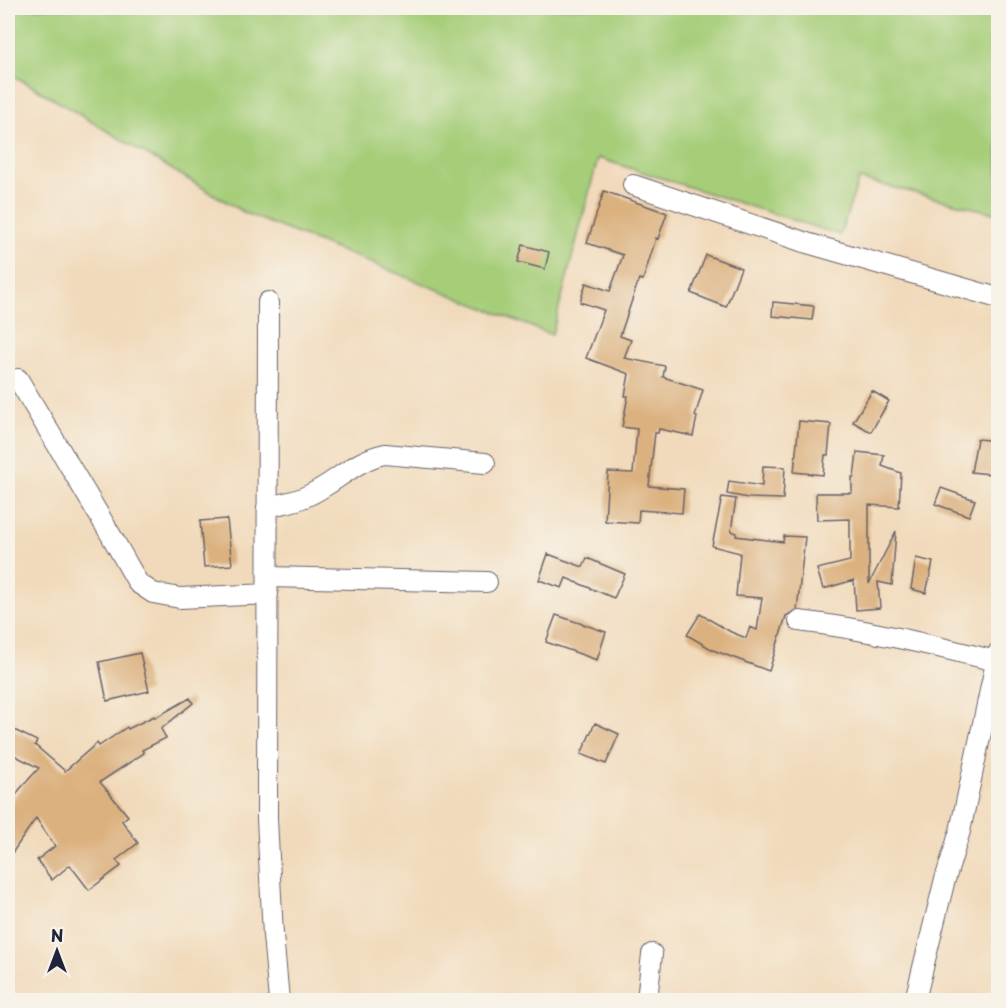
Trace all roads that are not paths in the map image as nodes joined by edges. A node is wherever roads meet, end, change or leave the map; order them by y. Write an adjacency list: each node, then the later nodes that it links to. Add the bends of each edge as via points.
1 (633, 185): 2 (street, via 807,243)
2 (999, 298)
3 (268, 302): 6 (street)
4 (18, 379): 8 (street, via 138,583 153,593 180,598)
5 (485, 463): 6 (street, via 373,456 308,496)
6 (267, 507): 8 (street)
7 (487, 582): 8 (street)
8 (268, 586): 12 (street, via 267,819)
9 (800, 621): 10 (street)
10 (997, 657): 14 (street, via 960,831)
11 (652, 954): 13 (street)
12 (279, 1000)
13 (647, 1000)
14 (915, 1000)

